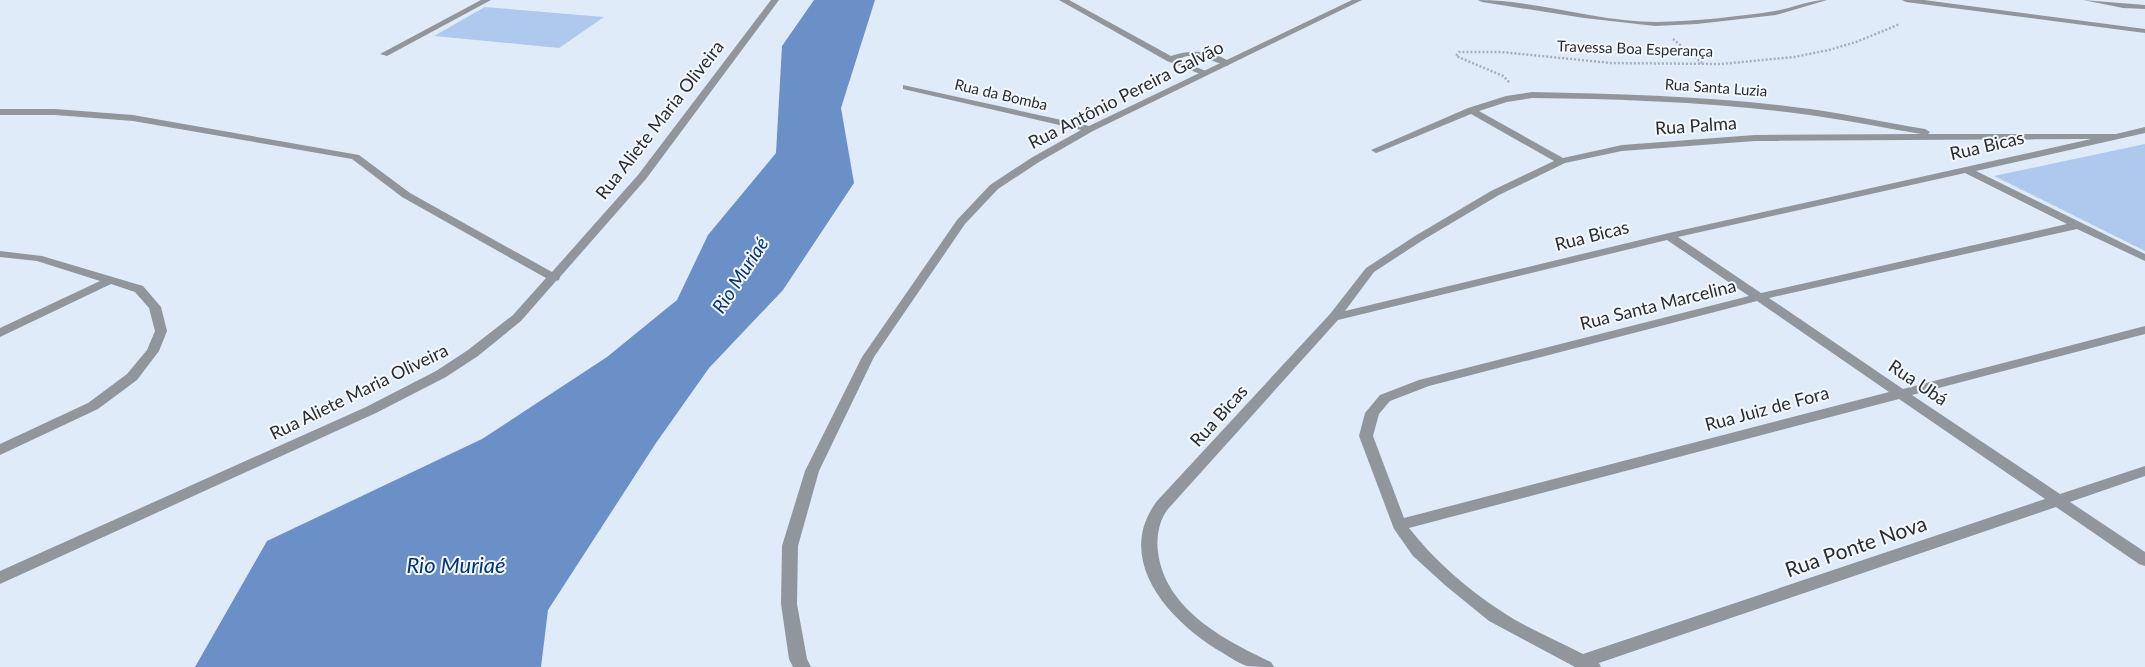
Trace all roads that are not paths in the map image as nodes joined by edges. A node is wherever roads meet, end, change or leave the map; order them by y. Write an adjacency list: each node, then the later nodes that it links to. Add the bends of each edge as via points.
1 (487, 0): 11 (street)
2 (775, 0): 29 (street, Rua Aliete Maria Oliveira, via 642,177)
3 (1062, 0): 12 (street)
4 (1358, 0): 13 (street, Rua Antônio Pereira Galvão)
5 (1482, 0): 6 (street, via 1655,24 1776,13)
6 (1823, 0)
7 (1906, 0): 10 (street)
8 (2087, 0): 9 (street)
9 (2145, 7)
10 (2145, 31)
11 (384, 54)
12 (1170, 59): 13 (street, via 1195,52); 14 (street)
13 (1227, 64): 14 (street, Rua Antônio Pereira Galvão)
14 (1206, 73): 18 (street, Rua Antônio Pereira Galvão)
15 (906, 88): 18 (street, Rua da Bomba)
16 (1471, 110): 21 (street, Rua Santa Luzia, via 1525,96 1632,98 1805,111); 22 (street, Rua Santa Luzia); 23 (street)
17 (0, 112): 29 (street, via 133,118 355,157 406,195)
18 (1090, 129): 43 (street, Rua Antônio Pereira Galvão, via 994,187 961,222 868,357 812,471 790,546 788,604)
19 (2145, 130): 20 (street, Rua Bicas)
20 (2114, 136): 21 (street, Rua Palma); 24 (street, Rua Bicas)
21 (1957, 137): 23 (street, Rua Palma, via 1745,139 1622,148)
22 (1376, 150)
23 (1562, 160): 32 (street, Rua Palma, via 1495,193 1370,270)
24 (1966, 170): 25 (street); 26 (street, Rua Bicas)
25 (2078, 225): 28 (street); 31 (street, Rua Santa Marcelina)
26 (1669, 236): 31 (street, Rua Ubá); 32 (street, Rua Bicas)
27 (0, 254): 30 (street, via 38,258)
28 (2145, 258)
29 (555, 278): 41 (street, Rua Aliete Maria Oliveira, via 517,318 440,374 371,410)
30 (111, 280): 34 (street); 36 (street, via 139,288 155,307 161,331 153,352 132,377 93,406)
31 (1759, 297): 35 (street, Rua Ubá); 39 (street, Rua Santa Marcelina, via 1424,383 1385,398 1372,413 1366,436)
32 (1334, 317): 44 (street, Rua Bicas, via 1179,486 1156,515 1148,541 1156,580 1168,600 1210,637)
33 (2145, 330): 35 (street, Rua Juiz de Fora)
34 (0, 333)
35 (1900, 393): 38 (street, Rua Ubá); 39 (street, Rua Juiz de Fora)
36 (0, 450)
37 (2145, 471): 38 (street, Rua Ponte Nova)
38 (2058, 501): 40 (street, Rua Ubá); 42 (street, Rua Ponte Nova)
39 (1399, 525): 42 (street, Rua Santa Marcelina, via 1420,552 1494,616)
40 (2145, 560)
41 (0, 578)
42 (1587, 665)
43 (802, 667)
44 (1265, 667)

